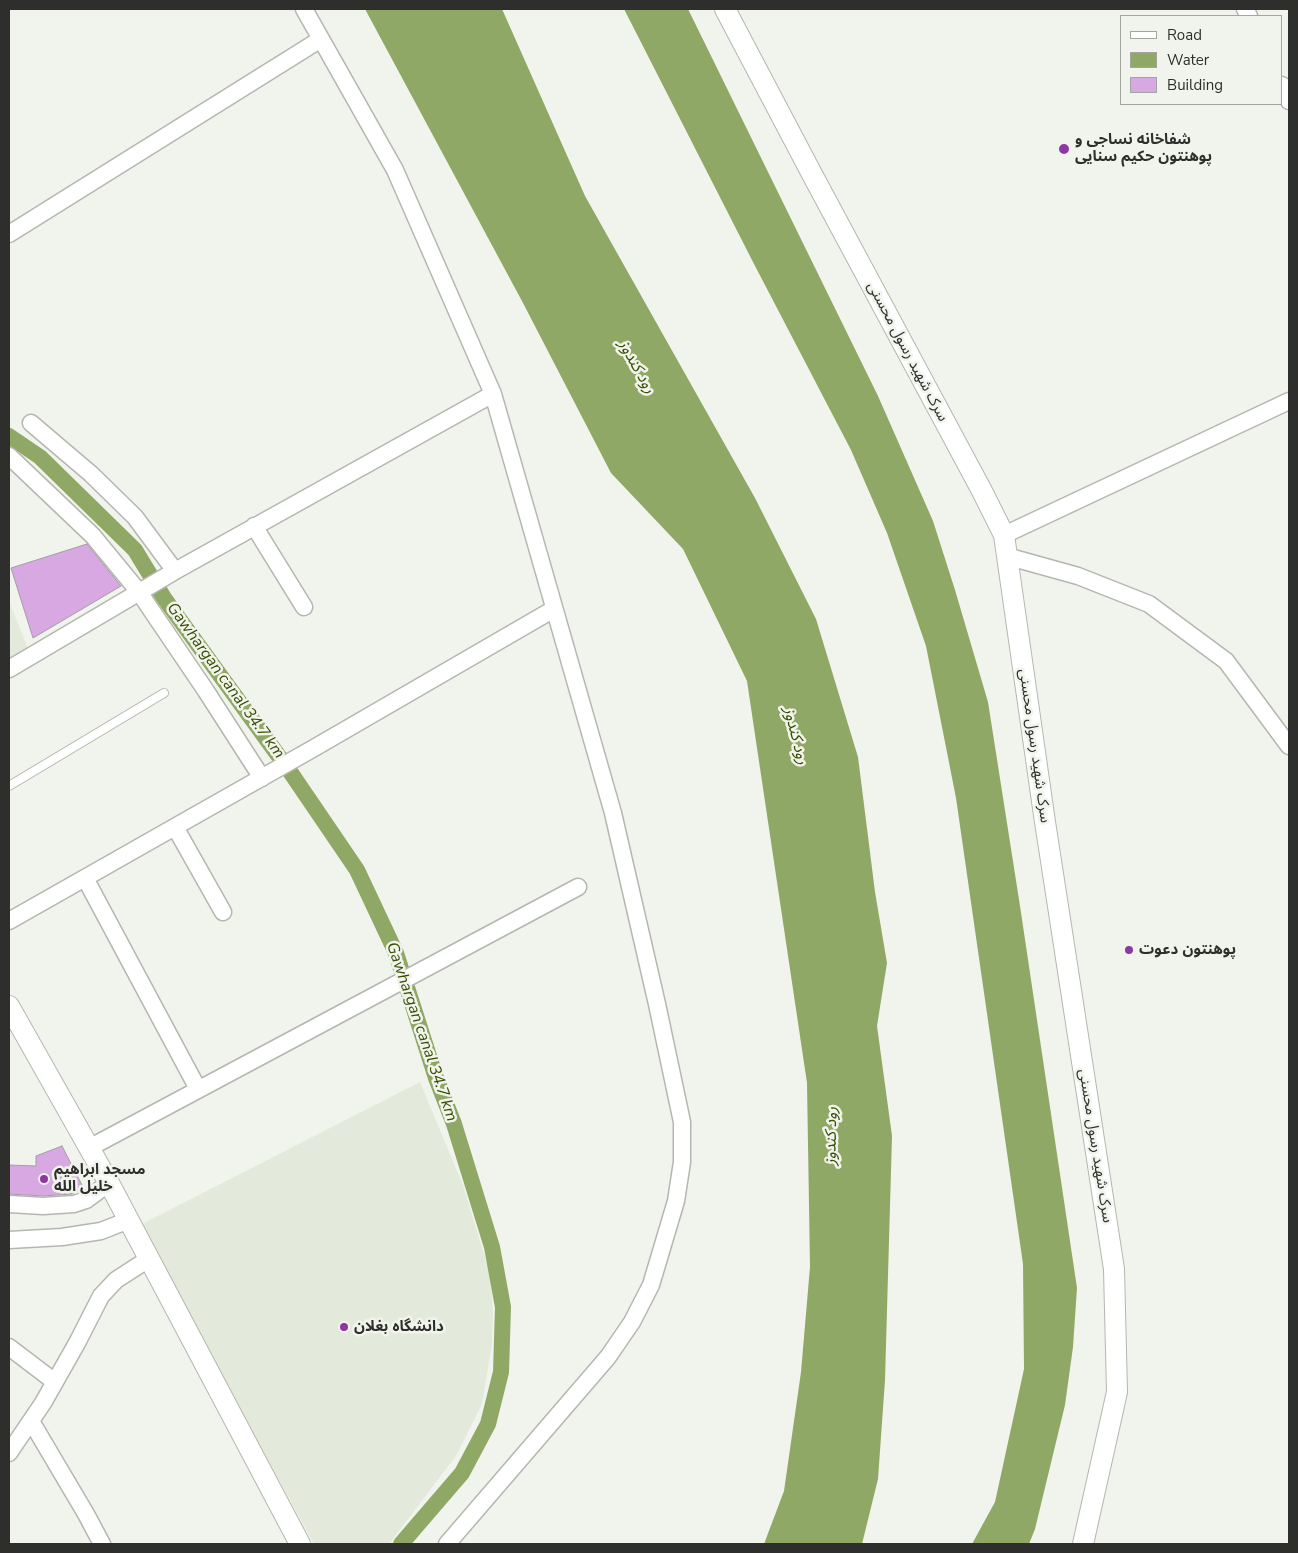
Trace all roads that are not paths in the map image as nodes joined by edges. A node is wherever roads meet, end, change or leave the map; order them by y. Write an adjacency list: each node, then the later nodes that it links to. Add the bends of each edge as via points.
1 (304, 9): 3 (street)
2 (726, 9): 12 (street, سرک شهید رسول محسنی)
3 (321, 39): 6 (street); 7 (street, via 395,170)
4 (1283, 87): 5 (street)
5 (1289, 101)
6 (9, 234)
7 (493, 394): 11 (street); 17 (street)
8 (1289, 401): 12 (street)
9 (31, 423): 14 (street, via 135,517)
10 (9, 456): 15 (street, via 93,536)
11 (254, 526): 14 (street); 16 (street)
12 (1004, 535): 13 (street, سرک شهید رسول محسنی)
13 (1006, 556): 20 (street, via 1078,576 1149,604 1226,661); 43 (street, سرک شهید رسول محسنی, via 1114,1269 1118,1392)
14 (174, 570): 15 (street)
15 (139, 592): 18 (street); 21 (street)
16 (304, 607)
17 (554, 609): 21 (street); 42 (street, via 613,813 682,1122 682,1162 676,1201 651,1285 632,1322 608,1357)
18 (9, 668)
19 (164, 694): 22 (lane)
20 (1289, 746)
21 (262, 778): 23 (street)
22 (9, 786)
23 (175, 827): 24 (street); 26 (street)
24 (85, 878): 27 (street); 29 (street)
25 (578, 887): 29 (street)
26 (223, 912)
27 (9, 921)
28 (9, 1006): 30 (street)
29 (198, 1089): 30 (street)
30 (89, 1148): 31 (street)
31 (109, 1183): 32 (street, via 86,1200 74,1204); 33 (street)
32 (9, 1204)
33 (129, 1220): 34 (street, via 101,1231); 35 (street)
34 (9, 1240)
35 (150, 1258): 37 (street, via 116,1280 101,1296); 41 (street)
36 (9, 1347): 37 (street)
37 (55, 1382): 38 (street)
38 (31, 1421): 39 (street); 40 (street)
39 (9, 1453)
40 (102, 1544)
41 (300, 1544)
42 (447, 1544)
43 (1083, 1544)

